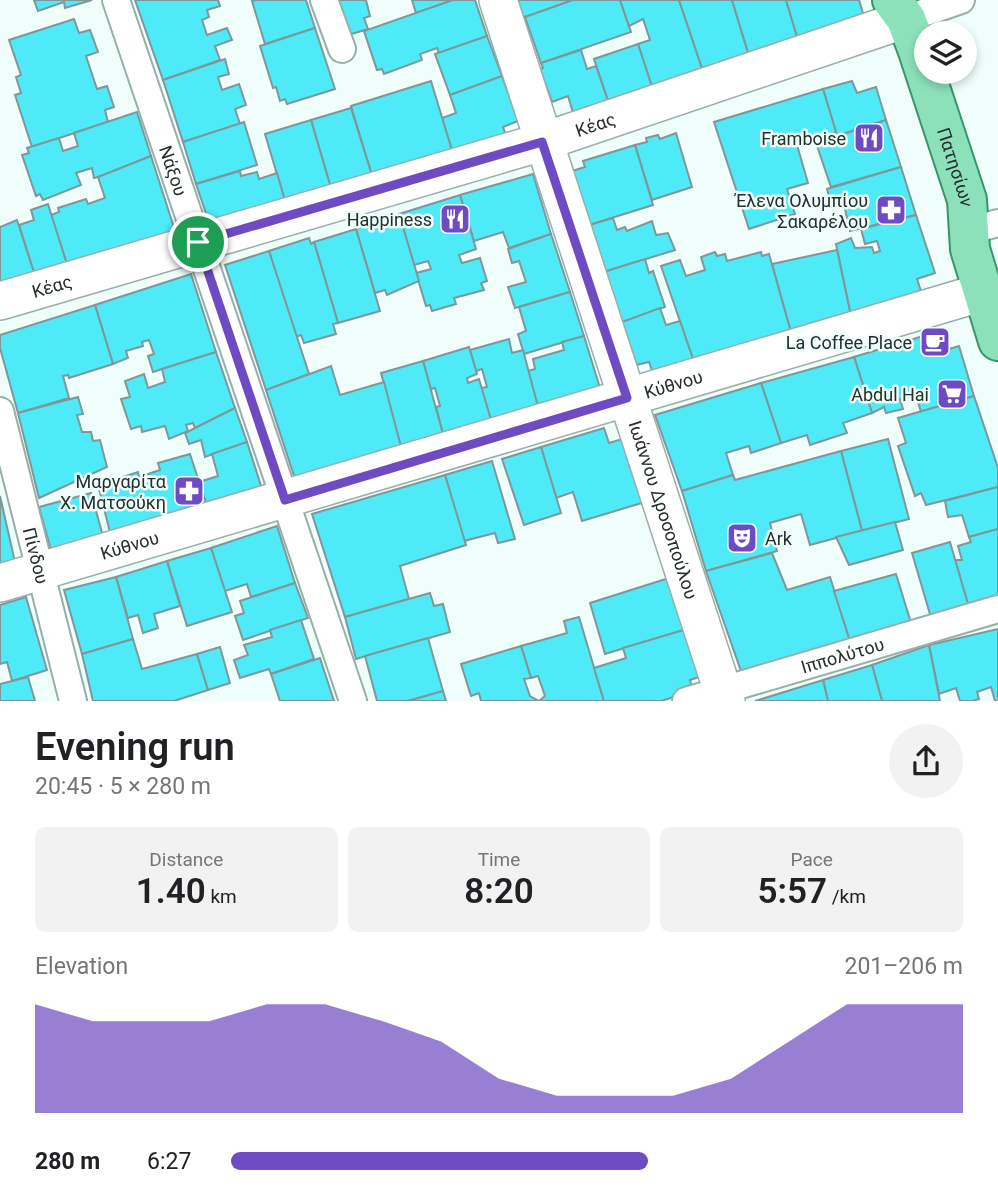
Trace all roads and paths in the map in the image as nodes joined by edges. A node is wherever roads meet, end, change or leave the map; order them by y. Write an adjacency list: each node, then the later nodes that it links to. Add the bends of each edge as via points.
1 (116, 0): 9 (street, Νάξου)
2 (324, 0): 6 (street)
3 (498, 0): 7 (street, Ιωάννου Δροσοπούλου)
4 (961, 0): 5 (street)
5 (899, 10): 7 (street, Κέας); 8 (main road, Πατησίων, via 967,200)
6 (342, 49)
7 (542, 142): 9 (street, Κέας); 13 (street, Ιωάννου Δροσοπούλου)
8 (983, 227): 10 (main road, Πατησίων)
9 (198, 242): 11 (street, Κέας); 15 (street, Νάξου)
10 (982, 292): 12 (main road, Πατησίων); 13 (street, Κύθνου)
11 (0, 301)
12 (998, 341)
13 (627, 398): 15 (street, Κύθνου); 19 (street, Ιωάννου Δροσοπούλου)
14 (0, 411): 16 (street, Πίνδου)
15 (285, 500): 16 (street, Κύθνου); 21 (street, Νάξου)
16 (43, 572): 17 (street, Κύθνου); 20 (street, Πίνδου)
17 (0, 583)
18 (998, 609): 19 (street, Ιππολύτου)
19 (725, 695): 22 (street, Ιππολύτου)
20 (73, 701)
21 (353, 701)
22 (686, 701)

